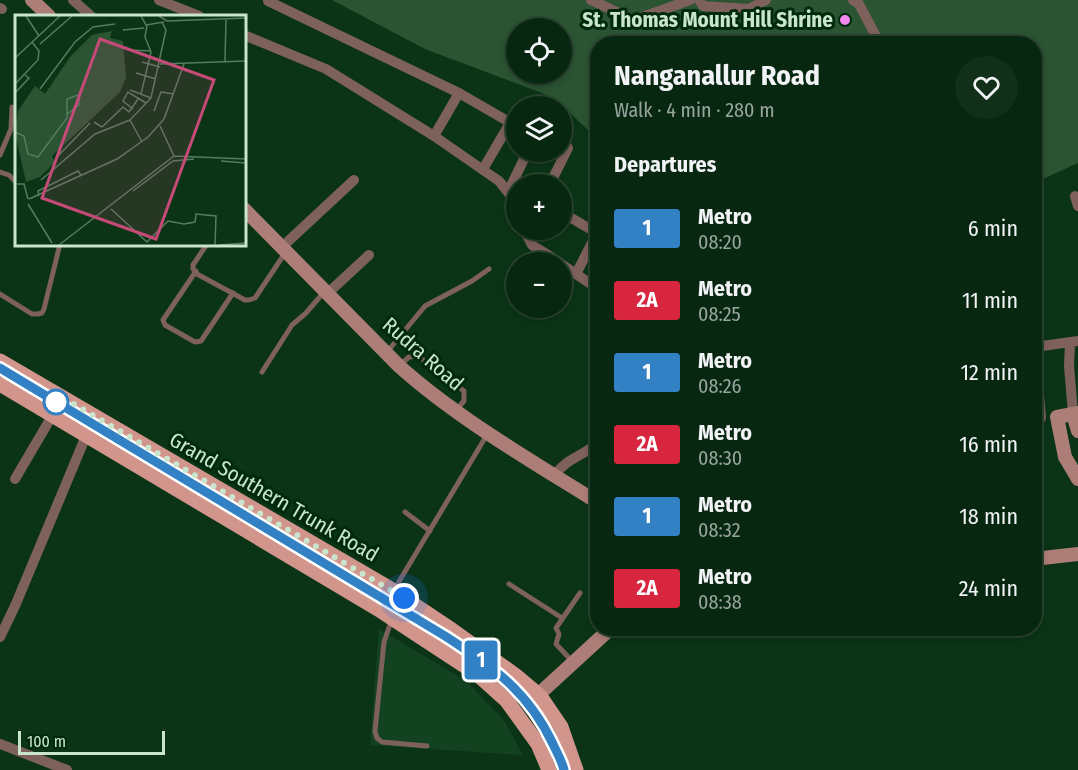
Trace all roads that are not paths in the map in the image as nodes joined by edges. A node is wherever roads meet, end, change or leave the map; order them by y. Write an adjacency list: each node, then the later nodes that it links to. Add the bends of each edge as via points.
1 (32, 0): 10 (street)
2 (73, 0): 11 (street)
3 (159, 0): 12 (street)
4 (591, 0): 5 (street, via 634,20)
5 (690, 0)
6 (766, 0): 9 (street, via 749,9)
7 (853, 0): 14 (street, via 860,4)
8 (268, 1): 15 (street)
9 (701, 3)
10 (48, 15)
11 (90, 15)
12 (196, 15)
13 (246, 36): 19 (street, via 326,69)
14 (876, 36)
15 (459, 93): 17 (street); 19 (street)
16 (12, 107): 20 (lane, via 11,129)
17 (506, 120)
18 (506, 134): 21 (street)
19 (434, 136): 21 (street)
20 (0, 155)
21 (483, 169): 25 (street)
22 (0, 172): 24 (lane)
23 (354, 180): 33 (street)
24 (15, 181)
25 (506, 189)
26 (246, 210): 33 (street, Rudra Road)
27 (572, 218): 28 (street)
28 (590, 229)
29 (530, 240): 34 (street)
30 (60, 246): 43 (lane, via 42,313 32,314)
31 (206, 246): 38 (lane, via 193,265)
32 (590, 247): 39 (street)
33 (284, 249): 41 (street, Rudra Road); 42 (lane, via 255,298 245,300)
34 (544, 252)
35 (369, 255): 41 (street)
36 (489, 269): 46 (lane, via 425,306)
37 (572, 271): 39 (street)
38 (196, 272): 42 (lane); 42 (lane, via 163,320 165,325 198,342)
39 (576, 274): 40 (street)
40 (590, 283)
41 (327, 292): 46 (street, Rudra Road); 49 (lane, via 292,325)
42 (233, 293)
43 (0, 294)
44 (1074, 342): 45 (street); 52 (street, via 1069,366)
45 (1042, 346)
46 (386, 353): 48 (street, Rudra Road)
47 (0, 361): 70 (main road, Grand Southern Trunk Road)
48 (399, 366): 51 (street, Rudra Road); 51 (lane, via 409,357 425,360 464,391 464,401)
49 (262, 372)
50 (0, 384): 53 (main road, Grand Southern Trunk Road)
51 (456, 411): 57 (street, Rudra Road)
52 (1076, 414): 54 (street); 56 (street)
53 (52, 416): 58 (main road, Grand Southern Trunk Road); 61 (street)
54 (1057, 417): 55 (street); 62 (street, via 1065,457)
55 (1042, 418)
56 (1078, 431)
57 (488, 432): 60 (street, Rudra Road); 65 (lane)
58 (86, 436): 72 (main road, Grand Southern Trunk Road); 76 (street)
59 (590, 450): 60 (street, via 565,464)
60 (555, 475): 63 (street, Rudra Road)
61 (15, 479)
62 (1078, 479)
63 (590, 498)
64 (405, 512): 65 (lane)
65 (430, 531): 70 (lane)
66 (1078, 554): 67 (street)
67 (1042, 558)
68 (509, 584): 73 (lane)
69 (580, 593): 73 (lane)
70 (399, 595): 71 (main road, Grand Southern Trunk Road); 72 (lane); 72 (lane)
71 (423, 611): 74 (main road); 78 (main road, Grand Southern Trunk Road)
72 (387, 615): 74 (main road, Grand Southern Trunk Road); 80 (lane, via 377,738 382,742)
73 (562, 618): 77 (lane, via 556,628 556,644)
74 (412, 631): 82 (main road, Grand Southern Trunk Road, via 477,674 507,701 538,744)
75 (603, 636): 77 (street)
76 (0, 637)
77 (574, 663): 78 (street)
78 (538, 695): 83 (main road, Grand Southern Trunk Road, via 561,727)
79 (0, 744): 81 (street)
80 (427, 746)
81 (67, 770)
82 (549, 770)
83 (576, 770)

